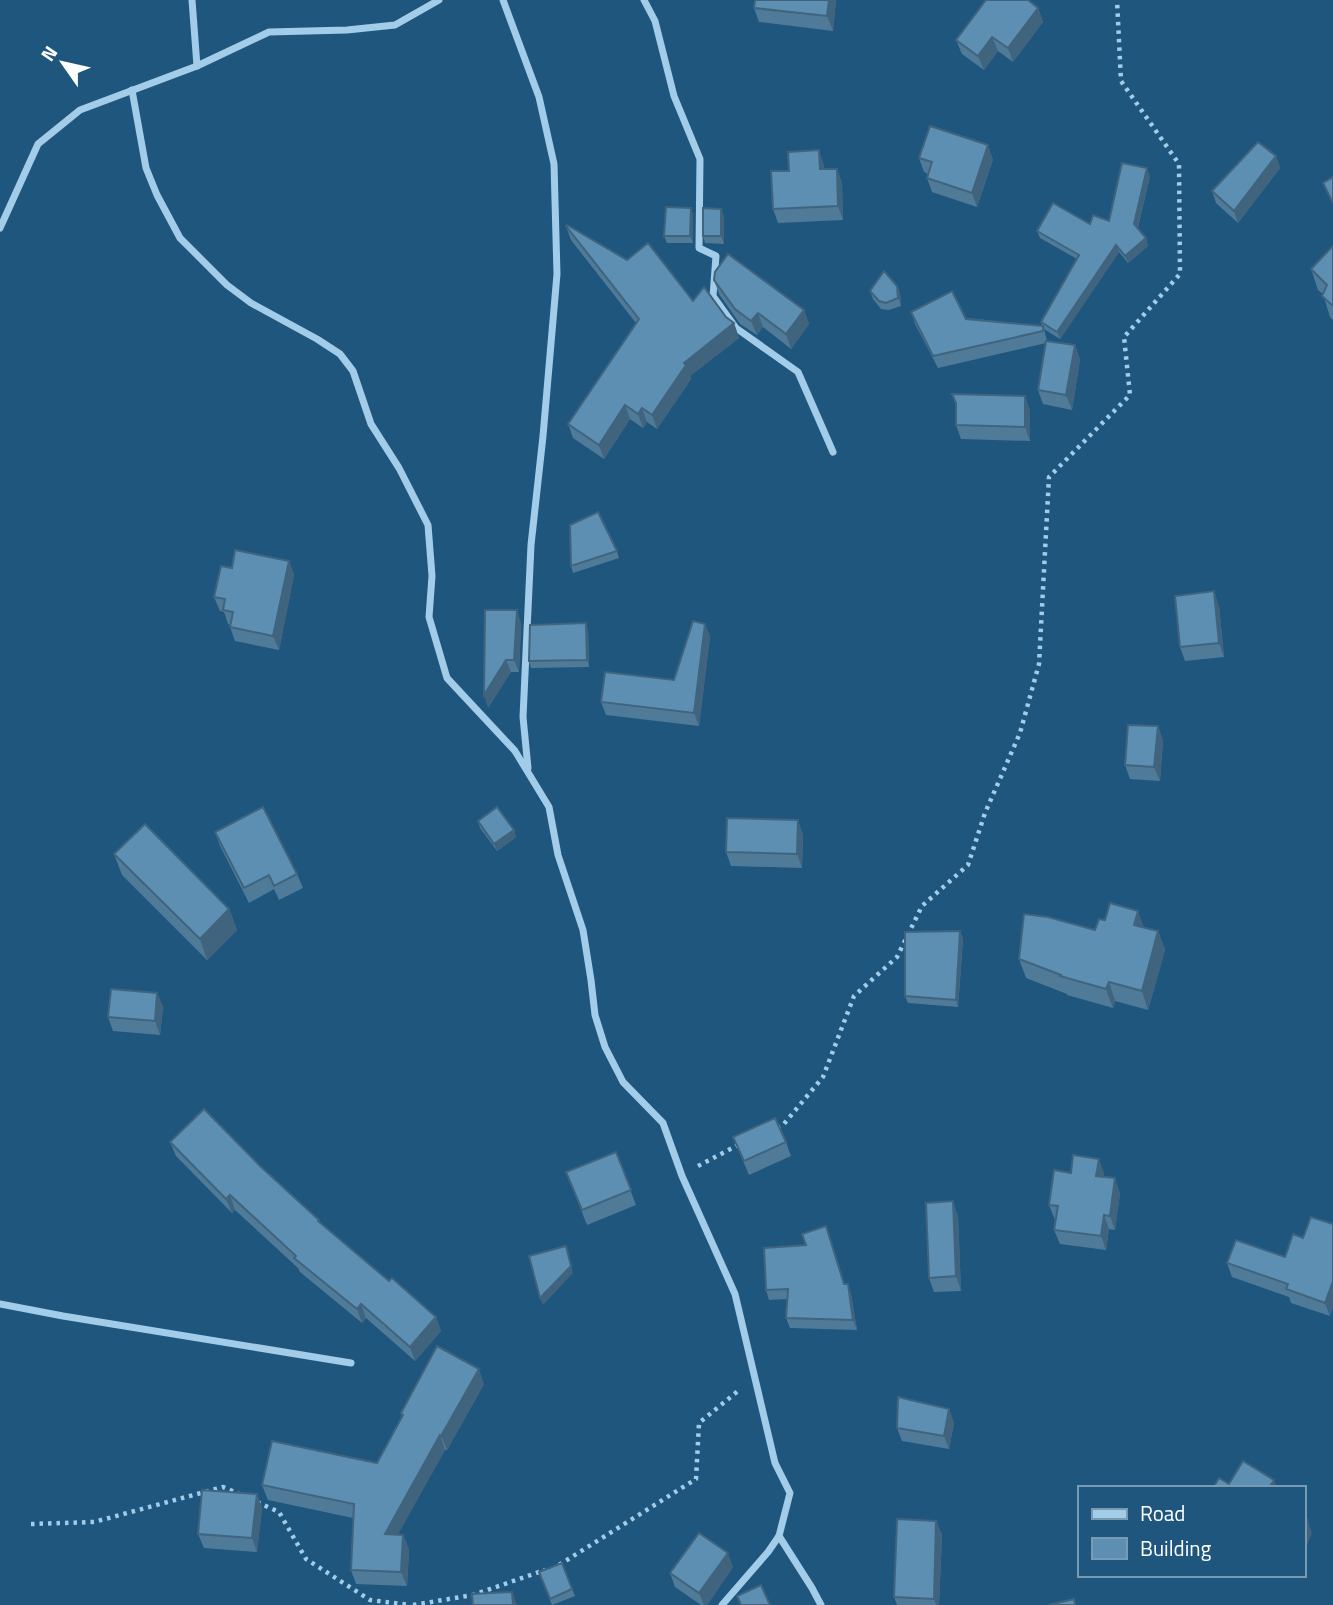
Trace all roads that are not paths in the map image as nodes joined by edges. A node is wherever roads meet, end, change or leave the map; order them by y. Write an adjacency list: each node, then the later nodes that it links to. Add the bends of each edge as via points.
1 (192, 0): 5 (street)
2 (439, 0): 5 (street, via 394,25 270,32)
3 (503, 0): 9 (street, via 539,97 554,164 557,274 531,545 523,717)
4 (644, 0): 8 (street, via 655,21 674,96 700,159 699,248 716,256 713,296 736,328 798,372)
5 (197, 66): 6 (street)
6 (132, 90): 7 (street, via 80,110 38,144); 9 (street, via 146,168 180,238 227,285 340,354 353,371 371,424 428,525 429,617 447,678 515,751)
7 (0, 228)
8 (833, 452)
9 (528, 772): 12 (street, via 549,807 558,855 583,930 595,1015 605,1047 623,1082 663,1123 734,1294 775,1463 790,1493)
10 (0, 1304): 11 (street)
11 (351, 1363)
12 (779, 1536): 13 (street); 14 (street)
13 (722, 1605)
14 (821, 1605)

